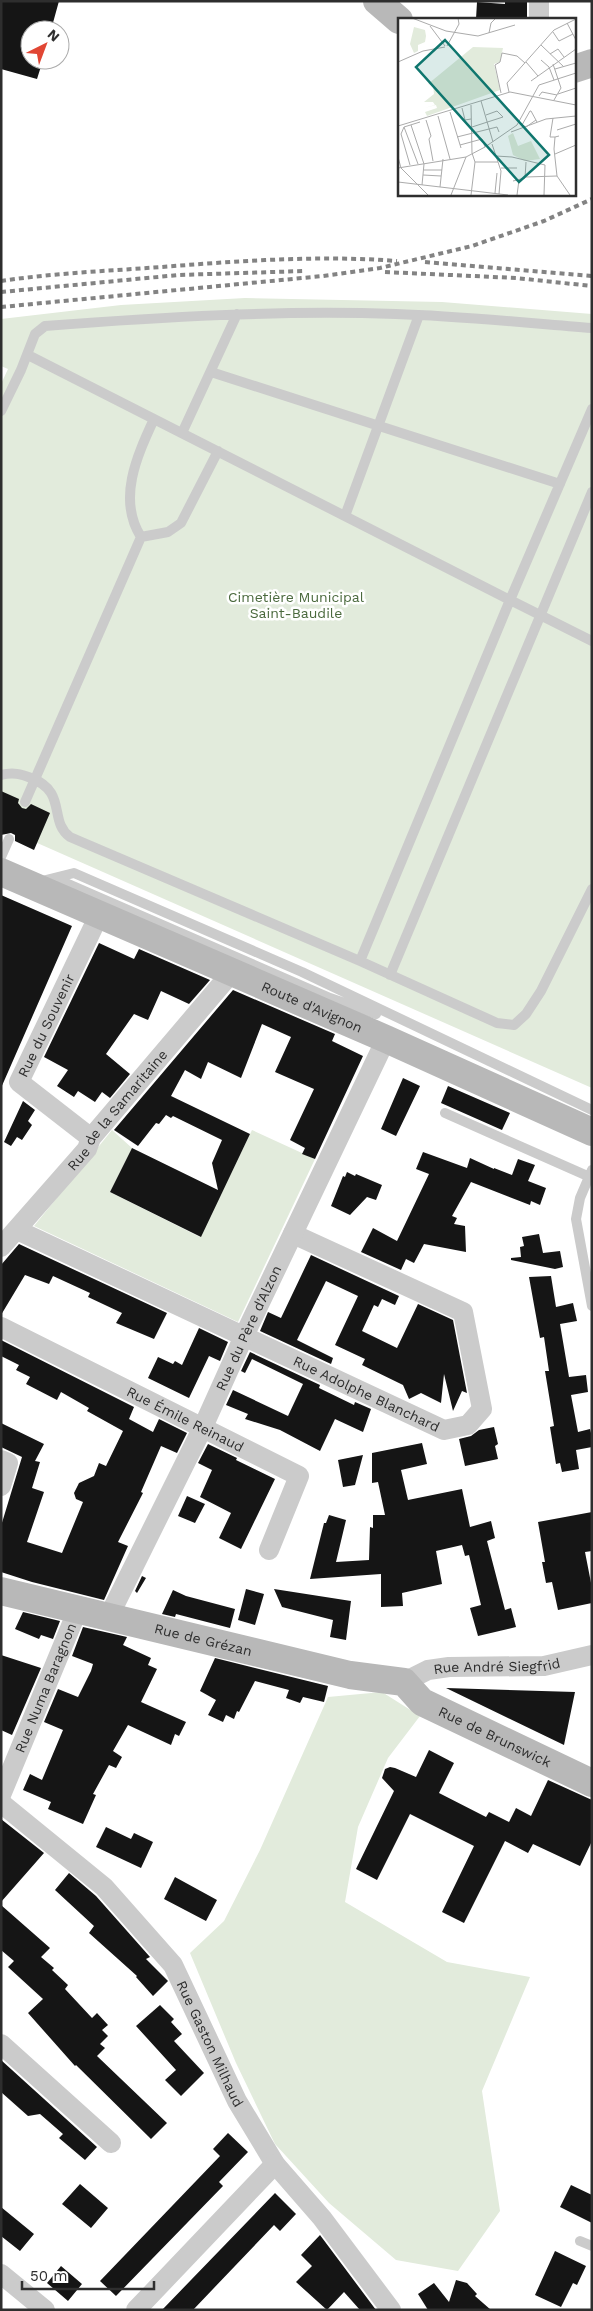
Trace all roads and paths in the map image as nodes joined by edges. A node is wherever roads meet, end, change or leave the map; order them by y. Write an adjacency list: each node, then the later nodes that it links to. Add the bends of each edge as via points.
1 (378, 1): 4 (main road)
2 (539, 1): 3 (street)
3 (539, 18)
4 (398, 19)
5 (592, 63): 6 (main road)
6 (576, 68)
7 (237, 314): 8 (lane); 10 (lane, via 45,326 35,334); 11 (lane)
8 (419, 315): 9 (lane); 15 (lane)
9 (592, 328)
10 (28, 355): 13 (lane); 14 (lane)
11 (210, 372): 15 (lane); 16 (lane)
12 (592, 409): 18 (lane)
13 (1, 411)
14 (154, 419): 16 (lane); 21 (lane, via 139,453 130,491 132,519)
15 (378, 426): 18 (lane); 20 (lane)
16 (182, 433): 17 (lane)
17 (218, 451): 20 (lane); 21 (lane, via 181,523 168,532)
18 (560, 484): 22 (lane)
19 (592, 492): 23 (lane)
20 (344, 516): 22 (lane)
21 (141, 537): 26 (lane)
22 (510, 600): 23 (lane); 34 (lane)
23 (540, 615): 24 (lane); 36 (lane)
24 (592, 641)
25 (1, 775): 26 (lane, via 15,773)
26 (35, 779): 27 (lane); 34 (lane, via 50,790 60,825 70,836)
27 (25, 802)
28 (4, 852): 31 (main road, Route d'Avignon)
29 (1, 866): 31 (lane)
30 (1, 872): 31 (main road, Route d'Avignon)
31 (31, 883): 33 (main road, Route d'Avignon); 38 (lane, via 66,883 330,998 427,1032)
32 (592, 889): 36 (lane, via 540,991 521,1022 514,1026 497,1023)
33 (100, 913): 35 (main road, Route d'Avignon); 41 (street, Rue du Souvenir, via 19,1082)
34 (360, 961): 36 (lane)
35 (232, 972): 37 (main road, Route d'Avignon); 41 (street, Rue de la Samaritaine)
36 (390, 975)
37 (386, 1040): 40 (main road, Route d'Avignon); 44 (street, Rue du Père d'Alzon)
38 (592, 1110)
39 (445, 1113): 42 (lane)
40 (592, 1132)
41 (91, 1138): 43 (street, Rue de la Samaritaine, via 87,1149)
42 (591, 1175): 46 (lane, via 580,1198 576,1219)
43 (18, 1230): 45 (street, Rue de la Samaritaine); 48 (street, Rue Adolphe Blanchard)
44 (293, 1234): 48 (street, Rue du Père d'Alzon); 48 (street, Rue Adolphe Blanchard, via 463,1312 482,1409 468,1425 444,1430)
45 (1, 1248)
46 (592, 1306)
47 (1, 1327): 49 (street, Rue Émile Reinaud)
48 (244, 1336): 49 (street, Rue du Père d'Alzon)
49 (203, 1427): 52 (street, Rue Émile Reinaud, via 299,1476); 55 (street, Rue du Père d'Alzon)
50 (1, 1460): 51 (street, via 8,1463)
51 (1, 1486)
52 (269, 1550)
53 (1, 1591): 54 (main road, Rue de Grézan)
54 (78, 1609): 55 (main road, Rue de Grézan); 59 (street, Rue Numa Baragnon)
55 (109, 1616): 57 (main road, Rue de Grézan, via 350,1675)
56 (592, 1655): 57 (street, Rue André Siegfrid, via 544,1666 428,1670)
57 (404, 1682): 58 (main road, Rue de Brunswick, via 422,1702)
58 (592, 1783)
59 (1, 1795)
60 (1, 1803): 63 (street, Rue Gaston Milhaud, via 104,1887 173,1965 237,2101)
61 (1, 2044): 62 (street)
62 (111, 2143)
63 (275, 2164): 68 (street); 69 (street, Rue Gaston Milhaud, via 322,2218)
64 (580, 2241): 65 (lane)
65 (592, 2246)
66 (5, 2285): 67 (street)
67 (45, 2310)
68 (136, 2310)
69 (391, 2310)

